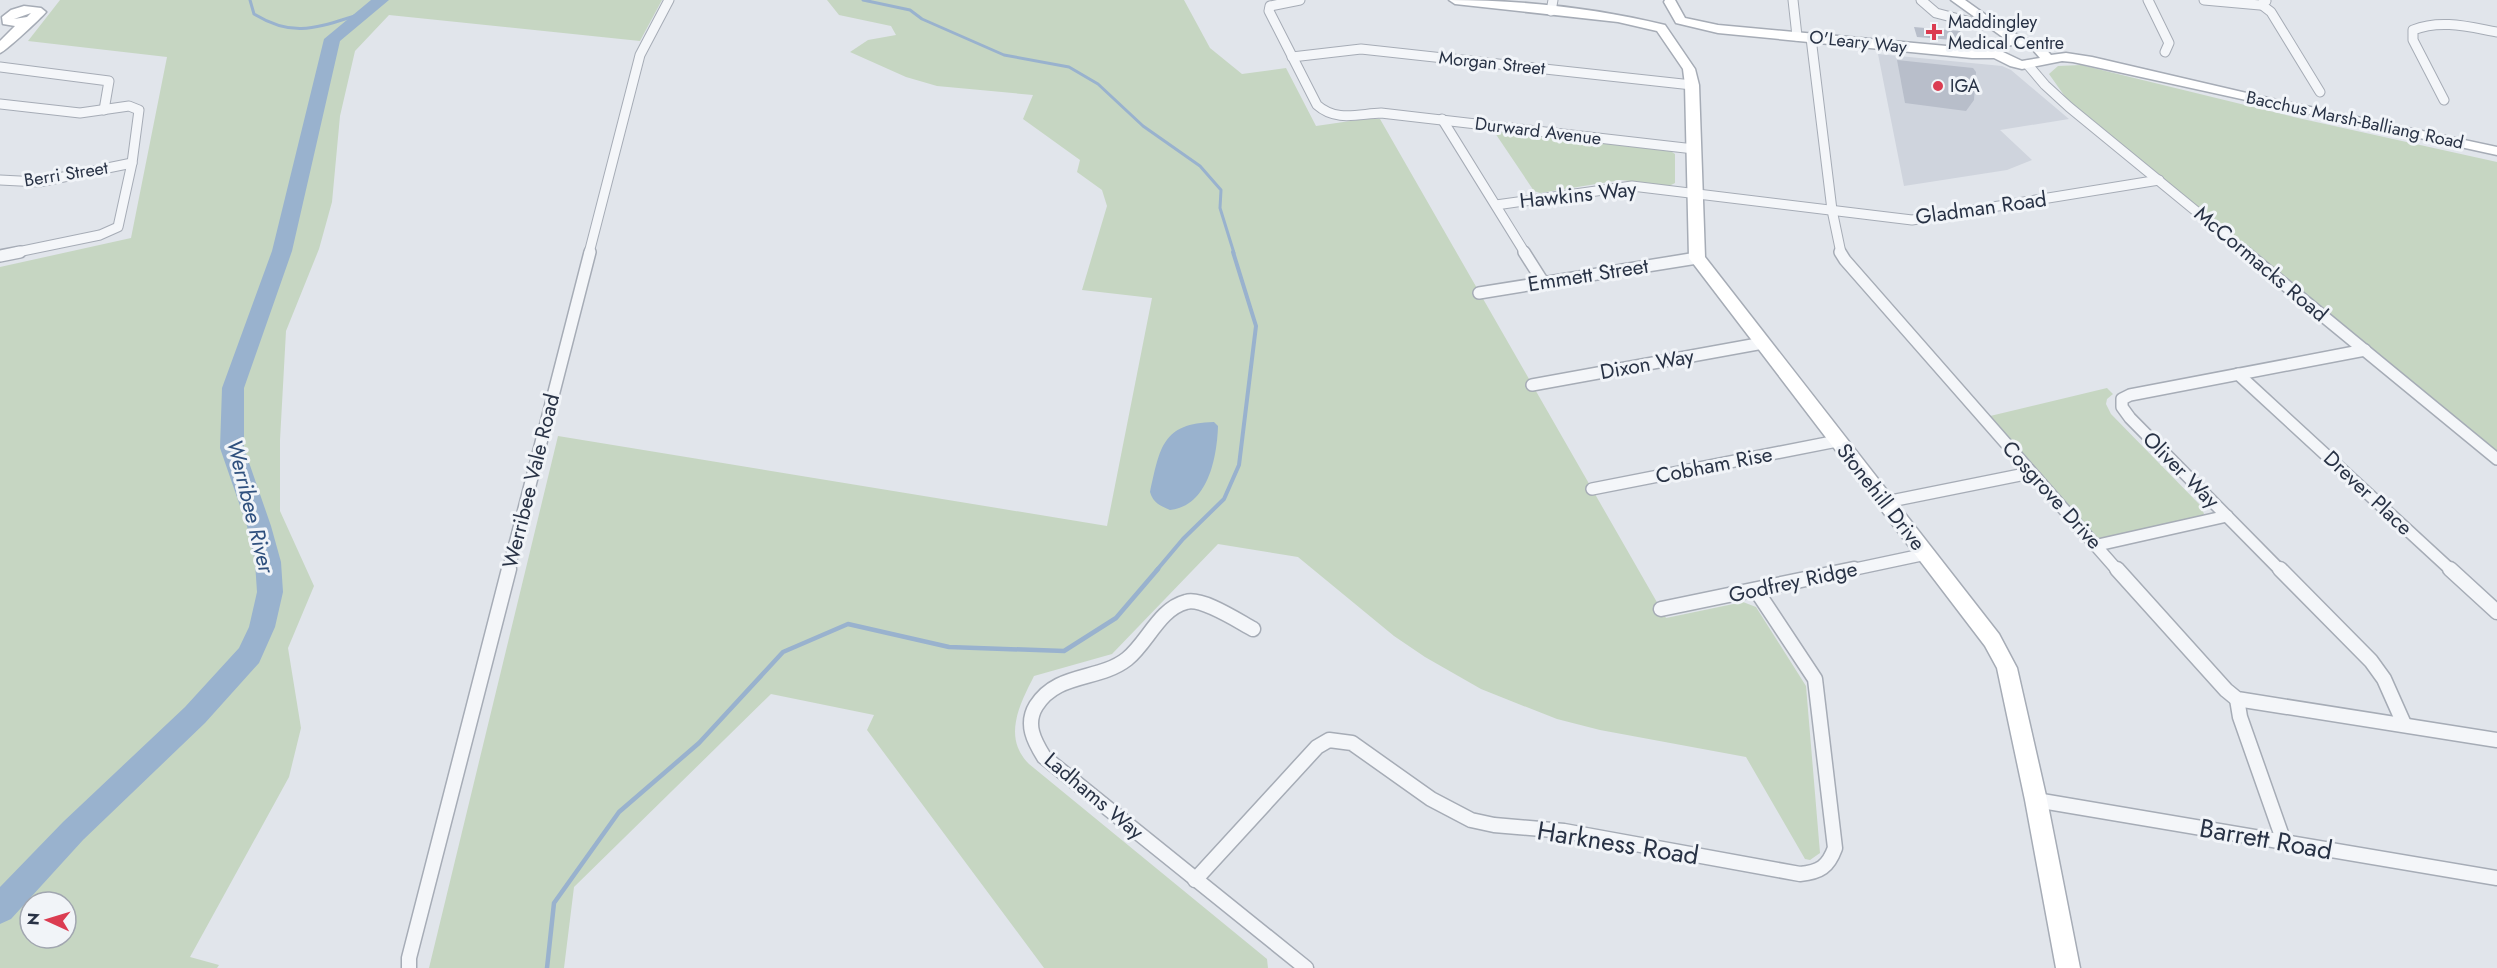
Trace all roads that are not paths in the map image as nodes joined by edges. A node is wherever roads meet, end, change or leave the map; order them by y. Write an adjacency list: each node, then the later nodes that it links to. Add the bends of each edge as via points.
1 (669, 0): 71 (street, Werribee Vale Road, via 640,55)
2 (1300, 0): 25 (street, via 1276,3 1269,11)
3 (1455, 0): 12 (street)
4 (1793, 0): 20 (street, Cosgrove Drive)
5 (1921, 0): 16 (street, via 1936,13)
6 (1951, 0): 16 (street)
7 (1958, 0): 21 (street, via 2003,33)
8 (2148, 0): 24 (street, via 2169,43)
9 (2204, 0): 11 (street)
10 (1670, 1): 15 (street); 17 (street)
11 (2264, 3): 31 (street)
12 (1552, 6): 15 (street, O'Leary Way)
13 (38, 7): 14 (street); 14 (street); 19 (street)
14 (9, 18): 19 (street)
15 (1662, 23): 17 (street); 17 (street, O'Leary Way)
16 (1982, 25): 23 (street, via 1995,39)
17 (1679, 29): 20 (street, O'Leary Way); 29 (street)
18 (2497, 32): 32 (street, via 2441,24 2422,25 2413,30 2413,40)
19 (9, 37): 22 (street)
20 (1804, 37): 23 (street, O'Leary Way, via 1972,54); 43 (street, Cosgrove Drive)
21 (2025, 42): 23 (street, via 2005,41); 26 (street, via 2046,54); 30 (street, Bacchus Marsh-Balliang Road, via 2111,58)
22 (0, 49)
23 (1996, 50): 27 (street, via 2009,61)
24 (2165, 51)
25 (1292, 57): 29 (street, Morgan Street, via 1361,49); 35 (street, Durward Avenue, via 1317,105 1326,114 1381,113)
26 (2044, 62): 27 (street, Bacchus Marsh-Balliang Road); 30 (street, Bacchus Marsh-Balliang Road, via 2062,57 2092,61)
27 (2028, 65): 40 (street, McCormacks Road, via 2044,86)
28 (0, 67): 34 (street, via 109,81)
29 (1692, 85): 36 (street)
30 (2214, 88): 37 (street, Bacchus Marsh-Balliang Road)
31 (2320, 92)
32 (2444, 100)
33 (0, 104): 34 (street, via 80,113)
34 (104, 110): 38 (street, via 129,106 139,110)
35 (1443, 119): 36 (street, Durward Avenue); 42 (street)
36 (1694, 149): 41 (street)
37 (2497, 151)
38 (132, 163): 39 (street, Berri Street, via 39,182); 44 (street, via 119,223 114,230)
39 (0, 180)
40 (2159, 180): 43 (street, Gladman Road, via 1912,220); 49 (street, McCormacks Road)
41 (1695, 193): 42 (street, Hawkins Way, via 1623,186); 43 (street, Gladman Road); 45 (street)
42 (1496, 205): 46 (street)
43 (1832, 210): 54 (street, Cosgrove Drive, via 1845,260)
44 (0, 256)
45 (1697, 258): 46 (street, Emmett Street); 48 (street, Stonehill Drive)
46 (1543, 282): 47 (street, Emmett Street)
47 (1479, 293)
48 (1763, 344): 51 (street, Dixon Way); 52 (street, Stonehill Drive)
49 (2365, 350): 50 (street, Oliver Way); 53 (street, McCormacks Road)
50 (2238, 374): 57 (street, Oliver Way, via 2122,399 2122,407 2130,418); 62 (street, Drever Place)
51 (1532, 385)
52 (1837, 441): 55 (street, Cobham Rise); 56 (street, Stonehill Drive)
53 (2497, 459)
54 (2030, 473): 56 (street); 58 (street, Cosgrove Drive)
55 (1592, 489)
56 (1886, 502): 59 (street, Stonehill Drive)
57 (2227, 516): 58 (street); 65 (street, Oliver Way, via 2370,661 2384,679)
58 (2098, 545): 64 (street, Cosgrove Drive)
59 (1926, 554): 60 (street, Godfrey Ridge); 67 (street, Stonehill Drive, via 1992,640 2007,668)
60 (1756, 590): 61 (street, Godfrey Ridge); 70 (street, Harkness Road, via 1815,679 1834,848 1830,863 1819,872 1800,874 1564,831 1471,820 1431,799 1352,743 1329,740 1317,747)
61 (1661, 609)
62 (2497, 612)
63 (1253, 629): 70 (street, Ladhams Way, via 1190,600 1175,607 1126,660 1055,684 1037,703 1029,720 1034,741 1044,757)
64 (2237, 699): 65 (street); 68 (street)
65 (2404, 724): 66 (street)
66 (2497, 740)
67 (2036, 800): 68 (street, Barrett Road); 73 (street, Stonehill Drive)
68 (2284, 842): 69 (street, Barrett Road)
69 (2497, 878)
70 (1195, 880): 72 (street, Ladhams Way)
71 (409, 968)
72 (1306, 968)
73 (2068, 968)

